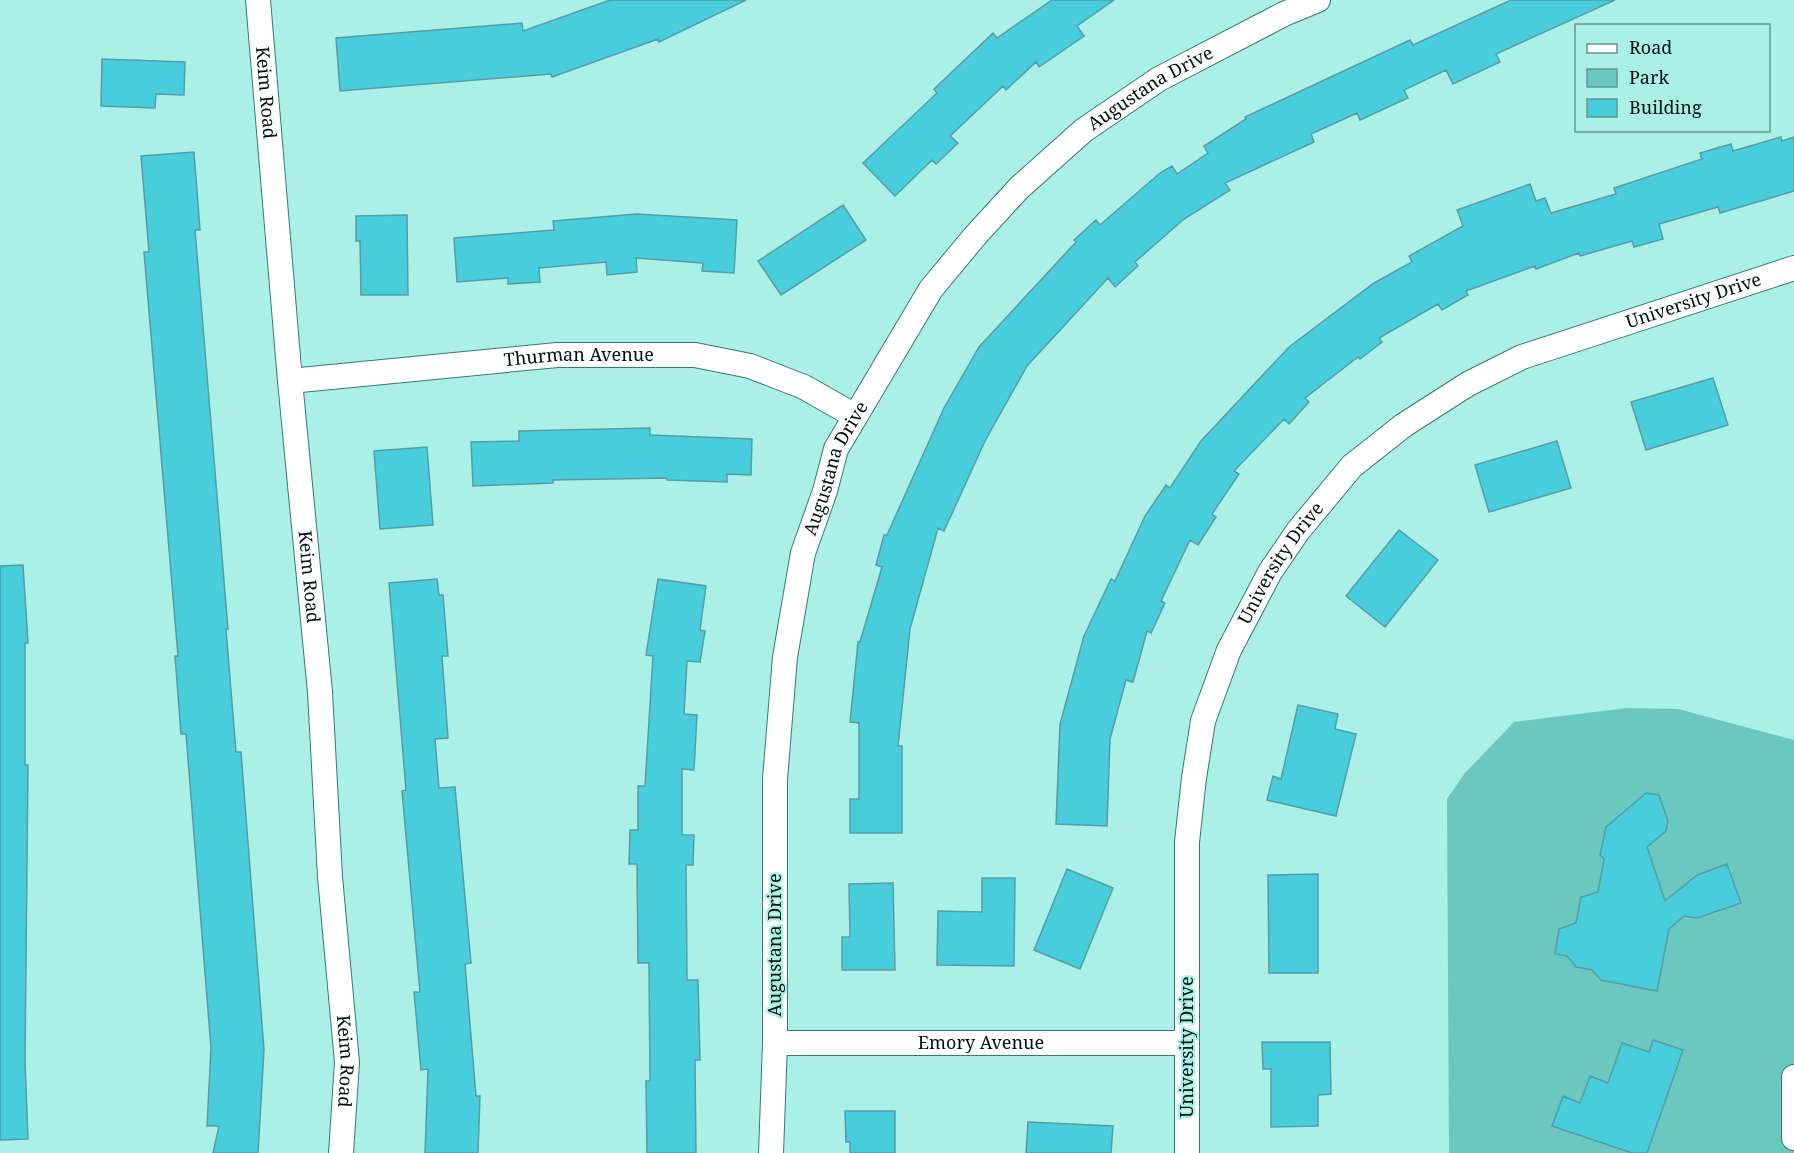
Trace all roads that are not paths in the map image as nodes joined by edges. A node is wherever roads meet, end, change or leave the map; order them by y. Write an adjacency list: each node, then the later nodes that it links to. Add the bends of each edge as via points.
1 (258, 0): 5 (street, Keim Road)
2 (1318, 0): 3 (street, Augustana Drive)
3 (1281, 7): 6 (street, Augustana Drive, via 1159,79 1084,130 1019,188 931,289)
4 (1794, 268): 8 (street, University Drive, via 1522,357 1468,384 1404,425 1352,466 1298,531 1270,572 1230,650 1203,721 1187,842)
5 (290, 381): 6 (street, Thurman Avenue, via 557,355 695,355 750,366 804,387); 11 (street, Keim Road, via 320,692 330,877 347,1062)
6 (855, 416): 7 (street, Augustana Drive, via 836,449 803,553 785,657 775,779)
7 (775, 1042): 8 (street, Emory Avenue); 12 (street, Augustana Drive)
8 (1186, 1044): 13 (street, University Drive)
9 (1794, 1077): 10 (street)
10 (1794, 1138)
11 (341, 1153)
12 (771, 1153)
13 (1187, 1153)

